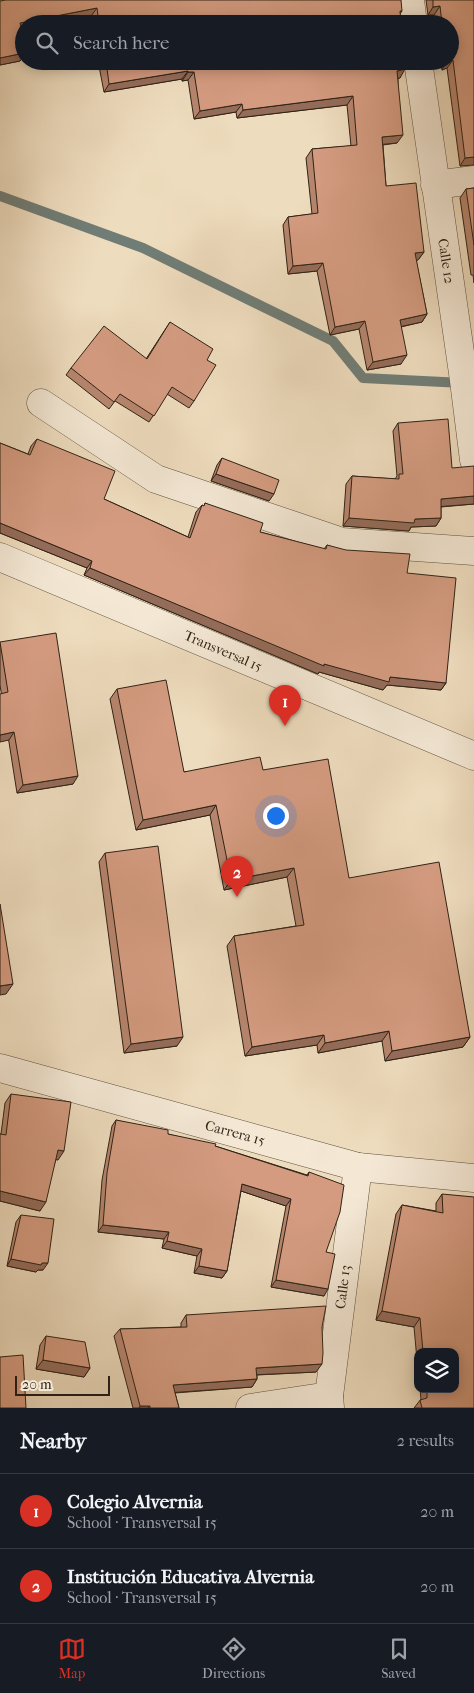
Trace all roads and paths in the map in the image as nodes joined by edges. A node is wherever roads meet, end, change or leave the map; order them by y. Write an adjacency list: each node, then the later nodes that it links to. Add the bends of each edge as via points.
1 (410, 0): 2 (street)
2 (412, 15)
3 (419, 70): 5 (street, Calle 12)
4 (474, 180): 5 (street)
5 (435, 185): 7 (street, Calle 12)
6 (41, 403): 8 (street, via 156,479 342,542)
7 (474, 460)
8 (474, 551)
9 (0, 557): 10 (street, Transversal 15)
10 (474, 756)
11 (0, 1068): 12 (street, Carrera 15)
12 (358, 1167): 13 (street, Carrera 15); 14 (street, Calle 13)
13 (474, 1178)
14 (330, 1402): 15 (street)
15 (250, 1408)

